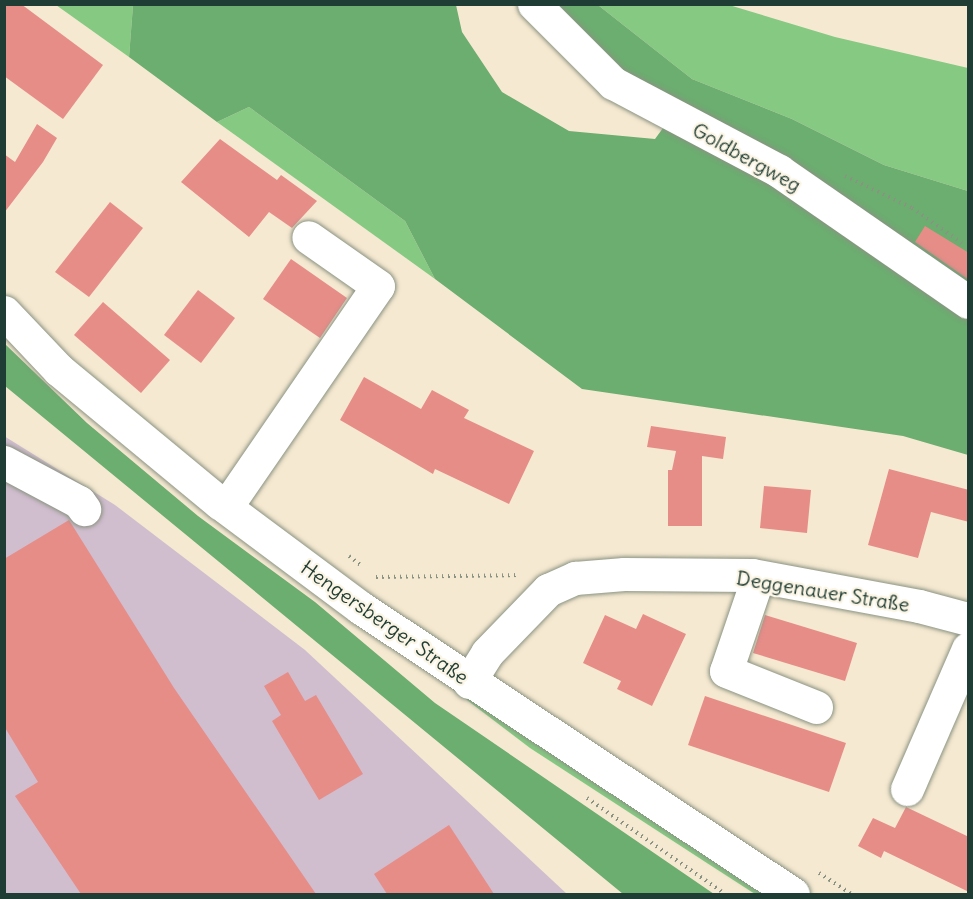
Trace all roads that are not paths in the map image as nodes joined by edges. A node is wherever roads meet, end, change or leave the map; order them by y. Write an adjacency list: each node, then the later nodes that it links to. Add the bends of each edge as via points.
1 (534, 4): 3 (street, Goldbergweg, via 613,83 779,171)
2 (308, 237): 6 (street, via 378,286)
3 (969, 302)
4 (4, 312): 6 (street, Hengersberger Straße, via 59,370)
5 (4, 462): 7 (street, via 80,502)
6 (226, 507): 11 (street, Hengersberger Straße)
7 (84, 509)
8 (758, 577): 9 (street, Deggenauer Straße); 11 (street, Deggenauer Straße, via 624,574 575,578 548,590 487,653); 12 (street, via 726,671)
9 (969, 619)
10 (969, 649): 13 (street)
11 (469, 682): 14 (street, Hengersberger Straße)
12 (816, 707)
13 (908, 789)
14 (793, 894)

